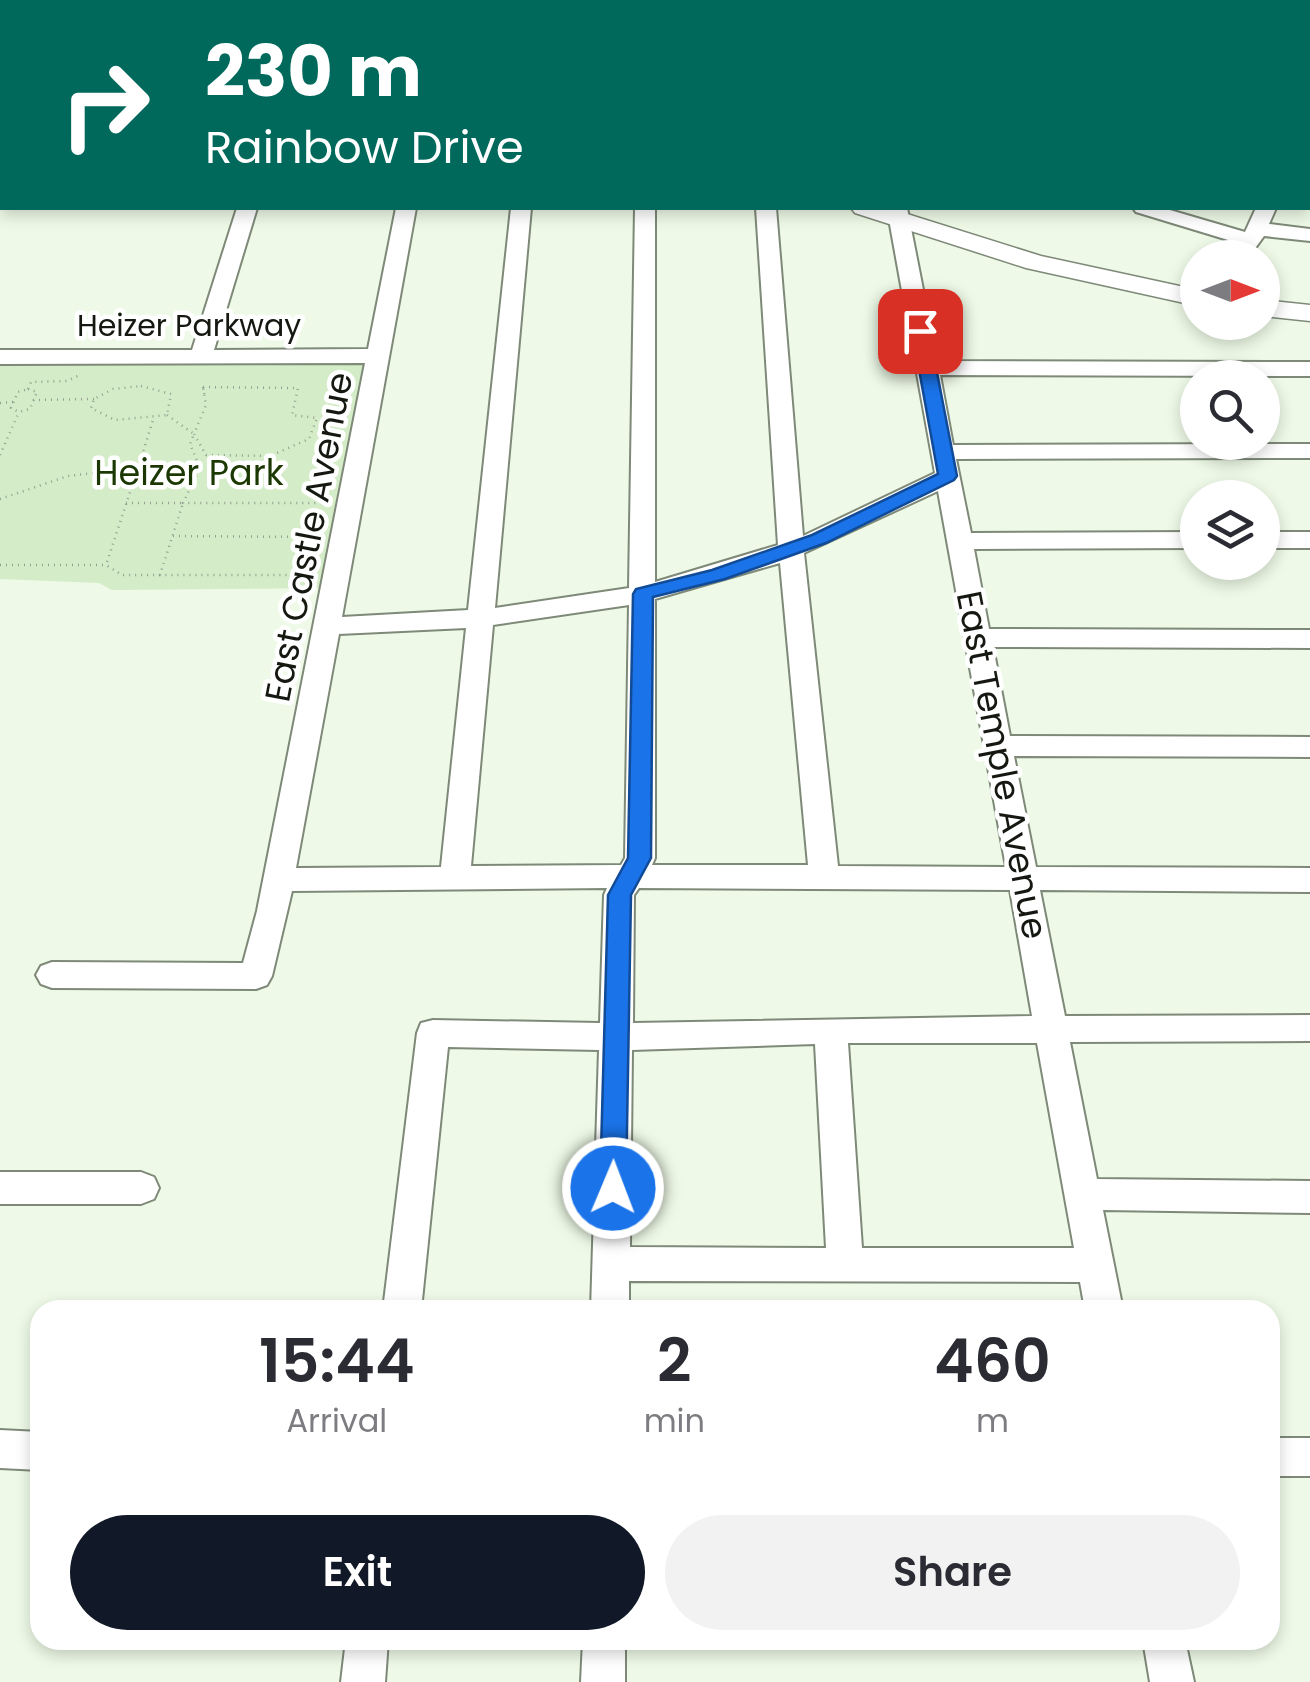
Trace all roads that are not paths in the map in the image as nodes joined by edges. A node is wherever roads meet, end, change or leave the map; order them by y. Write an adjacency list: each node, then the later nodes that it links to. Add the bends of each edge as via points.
1 (246, 210): 16 (street)
2 (406, 210): 17 (street, East Castle Avenue)
3 (521, 210): 28 (street)
4 (646, 210): 27 (street)
5 (766, 210): 26 (street)
6 (1152, 210): 9 (street)
7 (1265, 210): 9 (street)
8 (898, 214): 12 (main road, via 1036,262); 18 (street, East Temple Avenue)
9 (1254, 234): 10 (street); 11 (street)
10 (1310, 234)
11 (1250, 240)
12 (1180, 293)
13 (1280, 310): 14 (main road)
14 (1310, 313)
15 (0, 356): 16 (street, Heizer Parkway)
16 (201, 356): 17 (street, Heizer Parkway)
17 (379, 356): 29 (street, East Castle Avenue)
18 (927, 368): 19 (street); 21 (street, East Temple Avenue)
19 (1310, 369)
20 (1310, 451): 21 (street)
21 (946, 464): 25 (street, East Temple Avenue); 26 (street)
22 (1180, 540): 25 (street)
23 (1280, 540): 24 (street)
24 (1310, 540)
25 (960, 541): 30 (street, East Temple Avenue)
26 (791, 550): 27 (street); 36 (street)
27 (643, 594): 28 (street); 34 (street, via 640,858)
28 (479, 620): 29 (street); 35 (street)
29 (327, 626): 37 (street, East Castle Avenue)
30 (978, 638): 31 (street); 32 (street, East Temple Avenue)
31 (1310, 639)
32 (998, 746): 33 (street); 38 (street, East Temple Avenue)
33 (1310, 748)
34 (630, 876): 35 (street); 36 (street); 44 (street, via 619,895)
35 (454, 878): 37 (street)
36 (824, 878): 38 (street)
37 (279, 880): 40 (street, East Castle Avenue, via 256,976)
38 (1023, 880): 39 (street); 42 (street, East Temple Avenue)
39 (1310, 880)
40 (52, 974)
41 (1310, 1028): 42 (street)
42 (1051, 1029): 43 (street); 47 (street, East Temple Avenue)
43 (831, 1030): 44 (street); 50 (street)
44 (616, 1037): 49 (street); 52 (street, via 433,1033)
45 (0, 1188): 46 (street)
46 (140, 1188)
47 (1082, 1194): 48 (street); 51 (street, East Temple Avenue)
48 (1310, 1196)
49 (611, 1264): 50 (street); 53 (street)
50 (844, 1264): 51 (street)
51 (1096, 1264): 54 (street, East Temple Avenue)
52 (403, 1300)
53 (610, 1300)
54 (1102, 1300)
55 (0, 1449): 56 (street)
56 (30, 1450)
57 (1280, 1457): 58 (street)
58 (1310, 1457)
59 (366, 1650): 62 (street)
60 (604, 1650): 63 (street)
61 (1166, 1650): 64 (street)
62 (363, 1682)
63 (603, 1682)
64 (1172, 1682)

